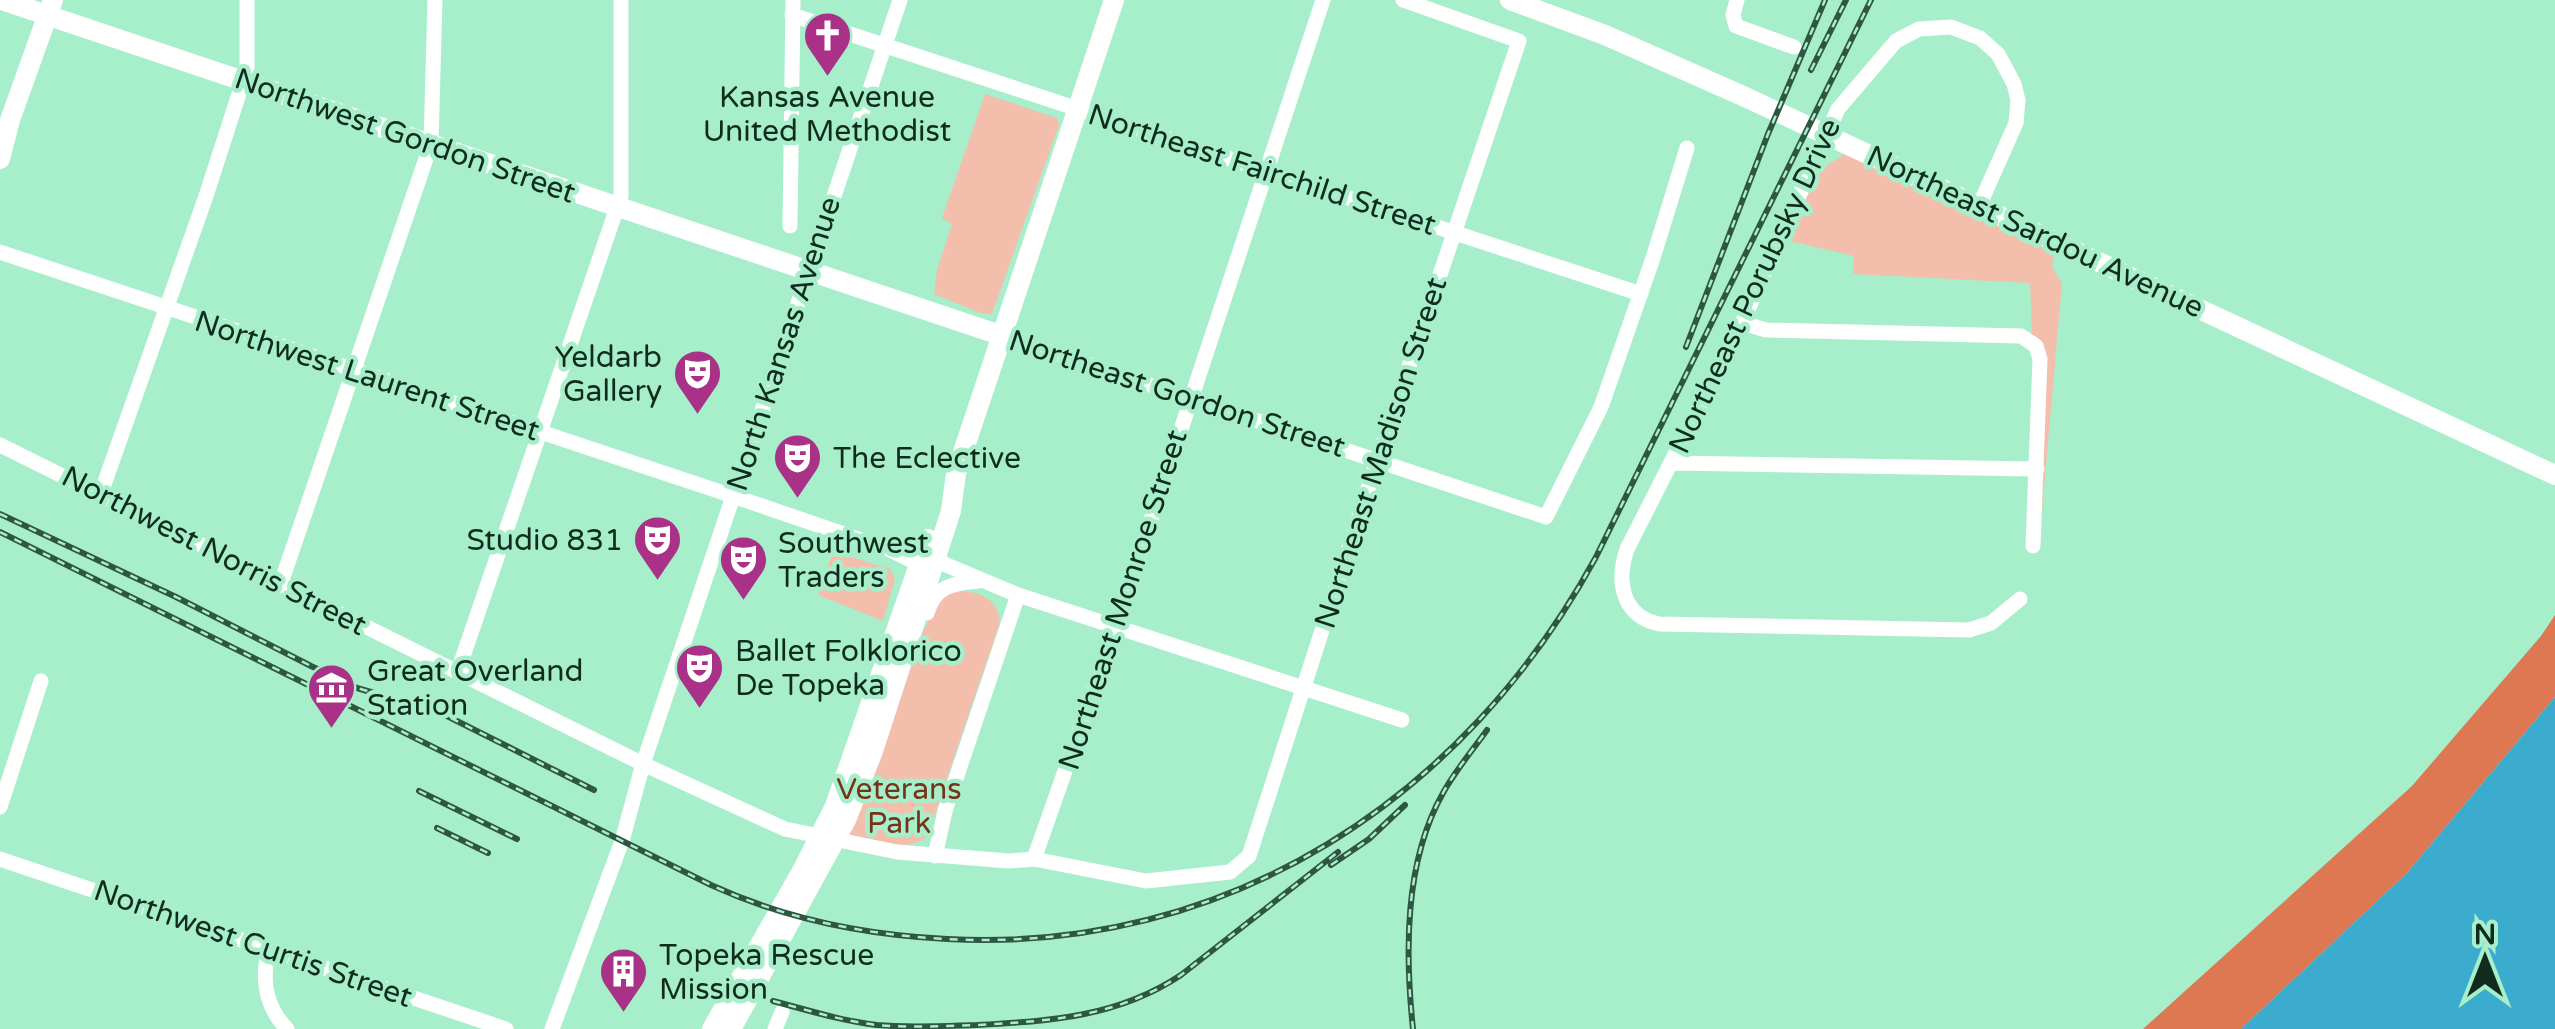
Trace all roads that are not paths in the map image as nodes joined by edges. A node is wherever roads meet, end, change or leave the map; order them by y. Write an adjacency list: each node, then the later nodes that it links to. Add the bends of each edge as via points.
1 (2, 0): 11 (main road, Northwest Gordon Street)
2 (247, 0): 15 (street)
3 (435, 0): 17 (street)
4 (621, 0): 22 (street)
5 (900, 0): 13 (street, North Kansas Avenue)
6 (1114, 0): 16 (main road)
7 (1323, 0): 20 (street, Northeast Monroe Street)
8 (1403, 0): 24 (street, Northeast Madison Street, via 1520,42)
9 (1510, 0): 21 (main road, Northeast Sardou Avenue, via 1605,35)
10 (1737, 0): 14 (street, via 1736,26)
11 (50, 8): 15 (main road, Northwest Gordon Street); 19 (main road)
12 (793, 8): 13 (street, Northeast Fairchild Street); 23 (street)
13 (884, 45): 16 (street, Northeast Fairchild Street); 26 (street, North Kansas Avenue)
14 (1794, 47)
15 (242, 81): 17 (main road, Northwest Gordon Street); 28 (street)
16 (1079, 109): 20 (street, Northeast Fairchild Street); 30 (main road)
17 (431, 144): 22 (main road, Northwest Gordon Street); 31 (street)
18 (1687, 148): 27 (street)
19 (0, 159)
20 (1266, 171): 24 (street, Northeast Fairchild Street); 32 (street, Northeast Monroe Street)
21 (1980, 204): 29 (street, Northeast Porubsky Drive, via 2016,123 2014,84 1980,38 1951,26 1920,29 1896,41 1838,109); 38 (main road, Northeast Sardou Avenue)
22 (617, 207): 26 (main road, Northwest Gordon Street); 33 (street)
23 (790, 226)
24 (1454, 233): 27 (street, Northeast Fairchild Street); 35 (street, Northeast Madison Street)
25 (0, 252): 28 (street, Northwest Laurent Street)
26 (808, 269): 30 (main road, Northeast Gordon Street); 40 (street, North Kansas Avenue)
27 (1640, 294): 35 (street, Northeast Gordon Street, via 1596,422 1546,516)
28 (165, 309): 31 (street, Northwest Laurent Street); 39 (street)
29 (1742, 323): 36 (street, Northeast Porubsky Drive); 37 (street, via 1766,330 2021,336 2040,358)
30 (1002, 336): 32 (street, Northeast Gordon Street); 42 (main road, via 944,493)
31 (353, 371): 33 (street, Northwest Laurent Street); 44 (street)
32 (1190, 398): 35 (street, Northeast Gordon Street); 47 (street, Northeast Monroe Street)
33 (541, 434): 40 (street, Northwest Laurent Street); 49 (street)
34 (0, 445): 39 (street, Northwest Norris Street)
35 (1378, 461): 51 (street, Northeast Madison Street)
36 (1671, 463): 37 (street); 46 (street, Northeast Porubsky Drive, via 1626,550 1622,575 1631,611 1660,624 1968,630 1991,623)
37 (2037, 469): 41 (street)
38 (2555, 474)
39 (101, 492): 44 (street, Northwest Norris Street)
40 (734, 498): 42 (street, Northwest Laurent Street); 53 (street, North Kansas Avenue)
41 (2033, 546)
42 (928, 559): 43 (street, Northwest Laurent Street); 48 (main road)
43 (979, 580): 45 (street, Northwest Laurent Street); 48 (street, via 937,592)
44 (281, 583): 49 (street, Northwest Norris Street)
45 (1018, 594): 47 (street, Northwest Laurent Street); 55 (street)
46 (2020, 599)
47 (1116, 626): 51 (street, Northwest Laurent Street); 56 (street, Northeast Monroe Street)
48 (896, 665): 64 (main road, via 819,839); 65 (main road, via 846,820)
49 (458, 671): 53 (street, Northwest Norris Street)
50 (41, 681): 54 (street)
51 (1304, 688): 52 (street, Northwest Laurent Street); 58 (street, Northeast Madison Street)
52 (1402, 720)
53 (643, 764): 55 (street, Northwest Norris Street, via 784,828); 63 (street, North Kansas Avenue)
54 (0, 806)
55 (935, 856): 56 (street, Northwest Norris Street)
56 (1034, 858): 58 (street, Northwest Norris Street, via 1146,881 1230,872)
57 (0, 859): 59 (street, Northwest Curtis Street)
58 (1244, 864)
59 (269, 950): 61 (street, via 264,986); 62 (street, Northwest Curtis Street)
60 (782, 1012): 66 (street)
61 (287, 1029)
62 (506, 1029)
63 (552, 1029)
64 (712, 1029)
65 (730, 1029)
66 (775, 1029)

